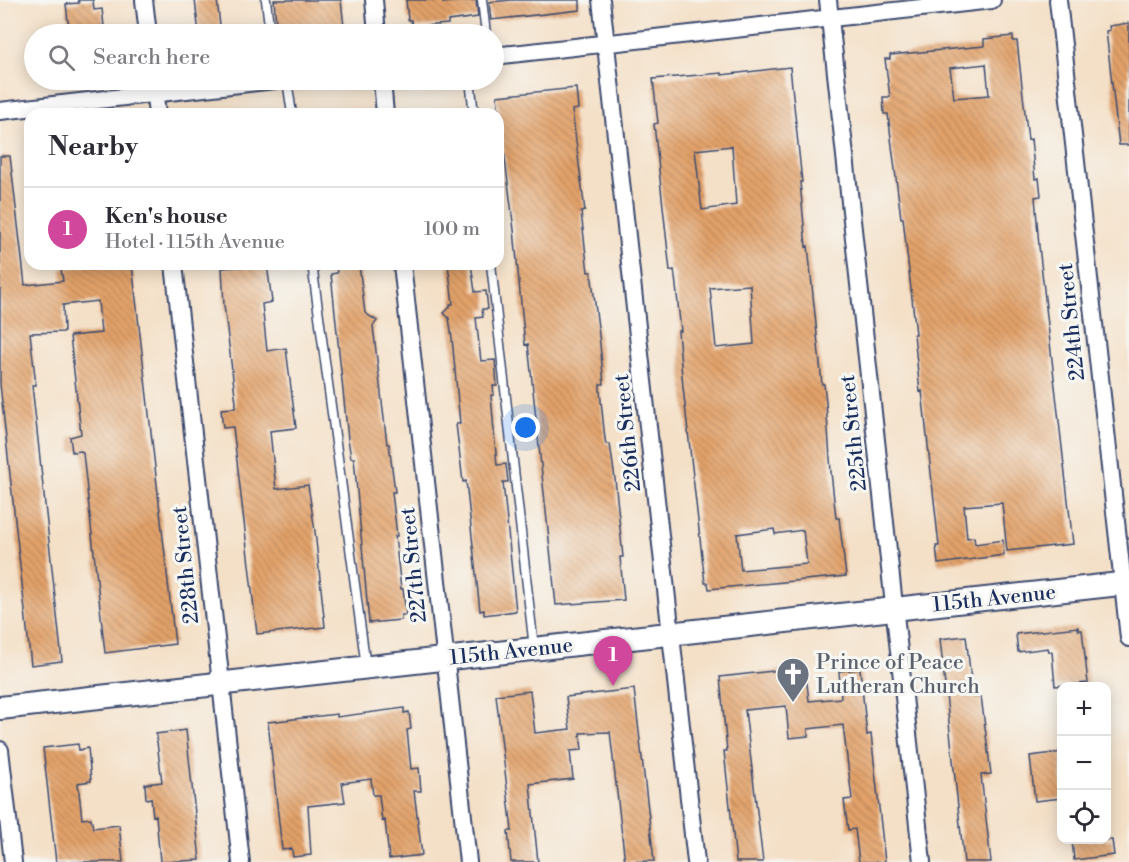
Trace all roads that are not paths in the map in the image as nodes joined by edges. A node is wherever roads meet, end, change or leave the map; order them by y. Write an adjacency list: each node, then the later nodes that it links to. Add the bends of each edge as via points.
1 (144, 0): 10 (street)
2 (266, 0): 11 (lane)
3 (374, 0): 12 (street)
4 (482, 0): 13 (lane)
5 (601, 0): 14 (street, 226th Street)
6 (828, 0): 9 (street, 225th Street)
7 (992, 0): 9 (street)
8 (1058, 0): 30 (street, 224th Street)
9 (830, 19): 14 (street); 31 (street, 225th Street)
10 (147, 24)
11 (269, 24)
12 (376, 24)
13 (485, 24)
14 (606, 44): 15 (street); 32 (street, 226th Street)
15 (504, 55)
16 (129, 90): 25 (street)
17 (154, 90): 21 (street)
18 (288, 90): 22 (lane)
19 (383, 90): 23 (street)
20 (471, 90): 24 (lane)
21 (156, 108)
22 (291, 108)
23 (384, 108)
24 (473, 108)
25 (0, 111)
26 (175, 270): 37 (street, 228th Street)
27 (313, 270): 36 (lane)
28 (403, 270): 35 (street, 227th Street)
29 (492, 270): 34 (lane)
30 (1126, 584): 31 (main road, 115th Avenue); 33 (street, 224th Street)
31 (895, 610): 32 (main road, 115th Avenue); 44 (street, 225th Street)
32 (671, 634): 34 (main road, 115th Avenue); 43 (street, 226th Street)
33 (1129, 639)
34 (534, 649): 35 (main road, 115th Avenue)
35 (446, 658): 36 (main road, 115th Avenue); 42 (street, 227th Street)
36 (366, 667): 37 (main road, 115th Avenue)
37 (221, 683): 38 (main road, 115th Avenue); 41 (street, 228th Street)
38 (0, 708)
39 (0, 750): 40 (street)
40 (13, 862)
41 (241, 862)
42 (468, 862)
43 (696, 862)
44 (922, 862)

